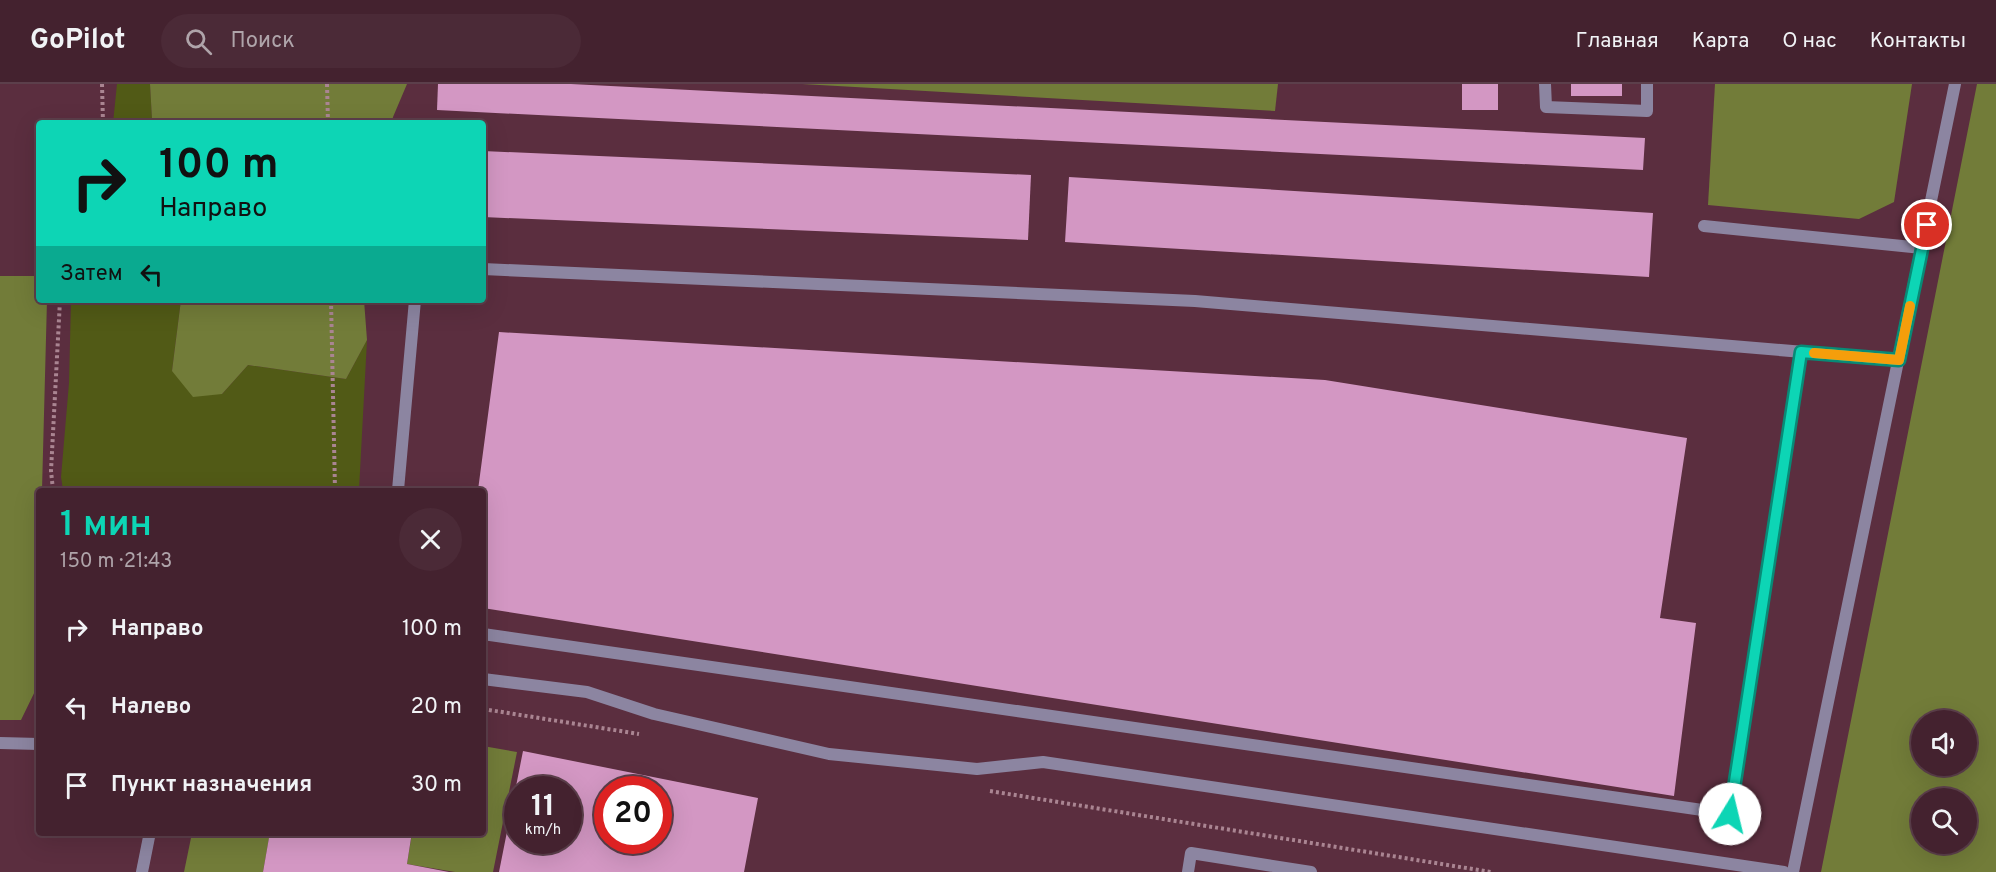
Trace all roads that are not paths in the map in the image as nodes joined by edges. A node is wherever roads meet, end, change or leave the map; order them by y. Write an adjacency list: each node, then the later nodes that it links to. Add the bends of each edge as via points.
1 (1545, 84): 2 (street, via 1546,107 1647,111)
2 (1647, 84)
3 (1955, 84): 5 (street)
4 (1704, 225): 5 (street)
5 (1922, 248): 9 (street)
6 (486, 269): 8 (street, via 1195,301)
7 (415, 303): 10 (street)
8 (1801, 352): 9 (street); 11 (street, via 1730,814)
9 (1899, 360): 20 (street)
10 (398, 488)
11 (486, 634)
12 (486, 679): 19 (street, via 586,692 654,714 829,754 977,769 1043,762)
13 (0, 743): 14 (street)
14 (36, 744)
15 (149, 836): 16 (street)
16 (142, 872)
17 (1188, 872): 18 (street, via 1191,853)
18 (1311, 872)
19 (1784, 872)
20 (1793, 872)

